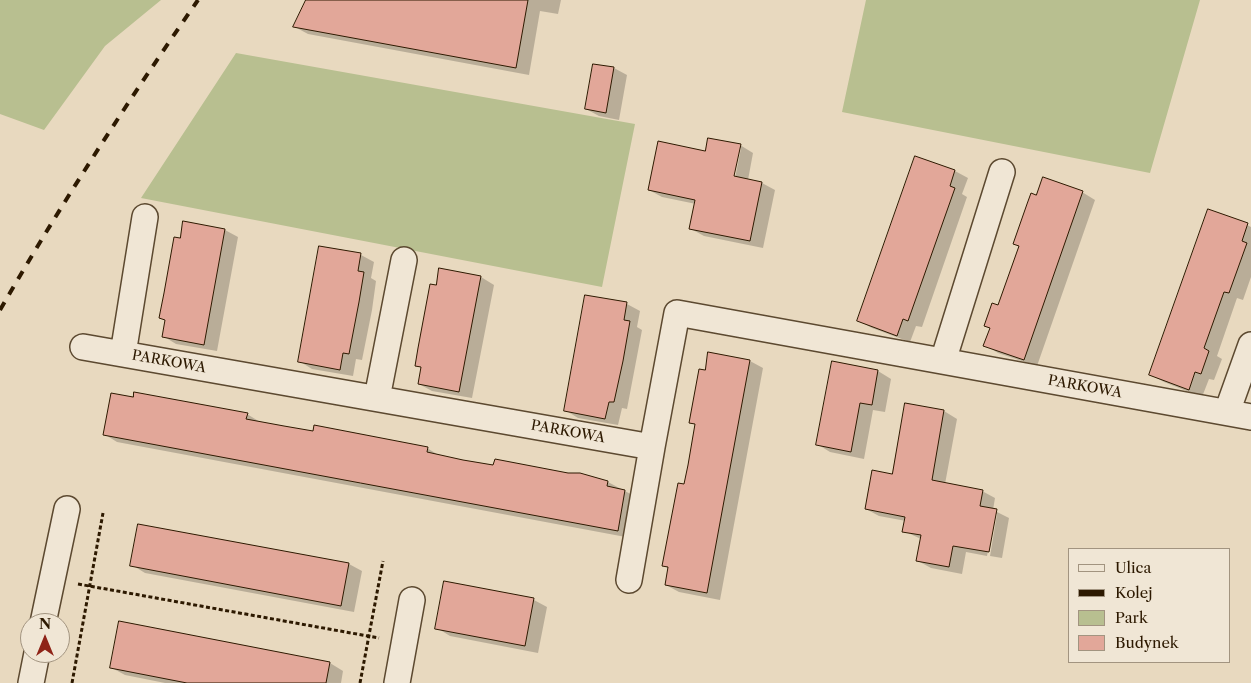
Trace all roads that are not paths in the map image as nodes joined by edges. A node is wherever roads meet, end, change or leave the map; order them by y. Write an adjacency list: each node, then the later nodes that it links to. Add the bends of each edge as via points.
1 (1002, 172): 7 (street)
2 (146, 217): 6 (street)
3 (404, 260): 8 (street)
4 (1251, 345): 9 (street, PARKOWA)
5 (83, 347): 6 (street, PARKOWA)
6 (123, 354): 8 (street, PARKOWA)
7 (943, 361): 9 (street, PARKOWA); 10 (street, PARKOWA, via 677,313)
8 (377, 398): 10 (street, PARKOWA)
9 (1239, 414)
10 (652, 447): 12 (street)
11 (67, 509): 14 (street)
12 (630, 580)
13 (412, 600): 17 (street)
14 (46, 613)
15 (35, 663): 16 (street)
16 (31, 683)
17 (396, 683)

